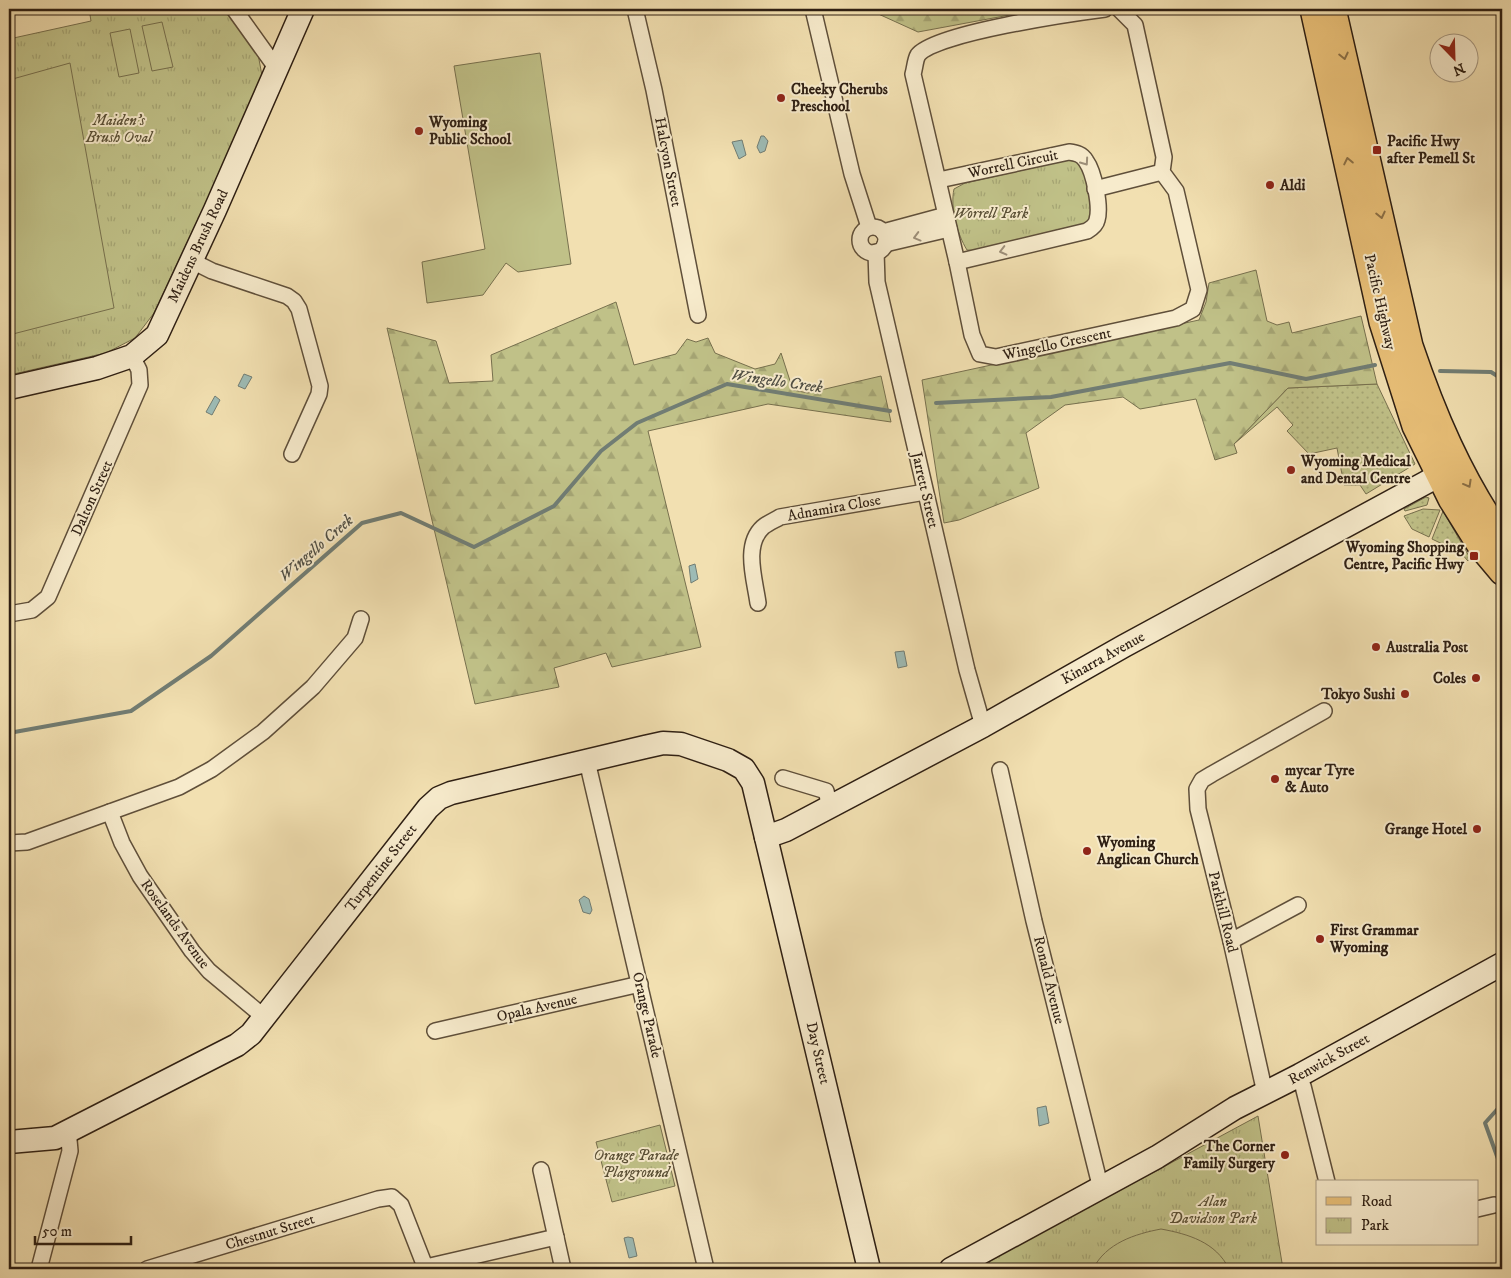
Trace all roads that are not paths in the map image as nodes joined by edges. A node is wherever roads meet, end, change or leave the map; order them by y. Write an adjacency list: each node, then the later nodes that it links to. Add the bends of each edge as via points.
1 (234, 9): 9 (street)
2 (303, 9): 9 (street, Maidens Brush Road)
3 (635, 9): 17 (street, Halcyon Street)
4 (813, 9): 14 (street, Jarrett Street, via 852,174)
5 (1105, 9): 11 (street, Wingello Crescent, via 1013,24 933,44 918,55 913,74)
6 (1119, 9): 10 (street, via 1135,25 1164,157)
7 (1313, 9): 22 (main road, Pacific Highway, one-way to 7, via 1415,426 1382,322)
8 (1333, 9): 18 (main road, Pacific Highway, one-way to 18)
9 (277, 69): 15 (street, Maidens Brush Road)
10 (1162, 172): 12 (street); 16 (street, Wingello Crescent, via 1176,191 1199,290 1193,309 1176,318 996,357 980,354 972,335)
11 (939, 180): 12 (street, Worrell Circuit, one-way to 12, via 1069,152 1086,160); 13 (street, Wingello Crescent)
12 (1095, 189): 16 (street, Worrell Circuit, one-way to 16, via 1098,218 1087,231)
13 (947, 222): 14 (street); 16 (street, Wingello Crescent)
14 (878, 239): 23 (street, Jarrett Street, via 877,282)
15 (192, 261): 19 (street, Maidens Brush Road, via 157,335); 21 (street, via 287,296 299,309 320,386)
16 (957, 262)
17 (698, 315)
18 (1410, 346): 22 (main road, via 1418,398 1443,463 1443,470); 24 (main road, Pacific Highway, one-way to 24, via 1447,443)
19 (132, 356): 20 (street, Maidens Brush Road, via 97,368); 27 (street, Dalton Street, via 139,370 140,385 48,597 32,610)
20 (9, 388)
21 (292, 454)
22 (1438, 476): 25 (main road, Pacific Highway, via 1481,547); 30 (street, Kinarra Avenue)
23 (925, 492): 26 (street, Adnamira Close, via 780,517 763,527 753,544 752,559); 30 (street, Jarrett Street)
24 (1502, 538)
25 (1502, 572)
26 (758, 603)
27 (9, 614)
28 (361, 618): 35 (street, via 355,638 313,687 263,732 212,769 179,787)
29 (1324, 711): 39 (street, Parkhill Road, via 1202,780 1197,789 1204,836)
30 (983, 726): 34 (street, Kinarra Avenue)
31 (587, 761): 36 (street, Turpentine Street, via 663,743 681,744 728,760 744,769 753,783); 43 (street, Orange Parade); 45 (street, Turpentine Street, via 439,798 422,815)
32 (1000, 770): 54 (street, Ronald Avenue)
33 (783, 778): 34 (street, via 826,791)
34 (830, 807): 36 (street, Kinarra Avenue)
35 (110, 812): 37 (street, via 27,842); 45 (street, Roselands Avenue, via 140,876 192,951 209,971)
36 (766, 837): 63 (street, Day Street)
37 (9, 843)
38 (1298, 905): 39 (street)
39 (1231, 941): 49 (street, Parkhill Road)
40 (1502, 964): 44 (street, Renwick Street)
41 (1502, 972): 44 (street, via 1476,986)
42 (1502, 979): 47 (street, Renwick Street)
43 (640, 984): 46 (street, Opala Avenue); 62 (street, Orange Parade)
44 (1459, 988): 47 (street, via 1443,1004 1407,1024); 48 (street, Renwick Street)
45 (264, 1018): 50 (street, Turpentine Street, via 237,1045)
46 (435, 1031)
47 (1379, 1045): 48 (street, Renwick Street)
48 (1301, 1081): 49 (street, Renwick Street); 53 (street)
49 (1266, 1099): 54 (street, Renwick Street, via 1218,1131 1158,1157)
50 (66, 1133): 51 (street, Turpentine Street, via 49,1139); 59 (street, via 70,1151)
51 (9, 1142)
52 (541, 1170): 57 (street)
53 (1326, 1180)
54 (1101, 1189): 64 (street, Renwick Street)
55 (1494, 1205): 56 (street)
56 (1478, 1209)
57 (556, 1237): 58 (street); 61 (street)
58 (426, 1268): 60 (street, Chestnut Street, via 401,1205 392,1197)
59 (38, 1269)
60 (147, 1269)
61 (563, 1269)
62 (706, 1269)
63 (869, 1269)
64 (951, 1269)

